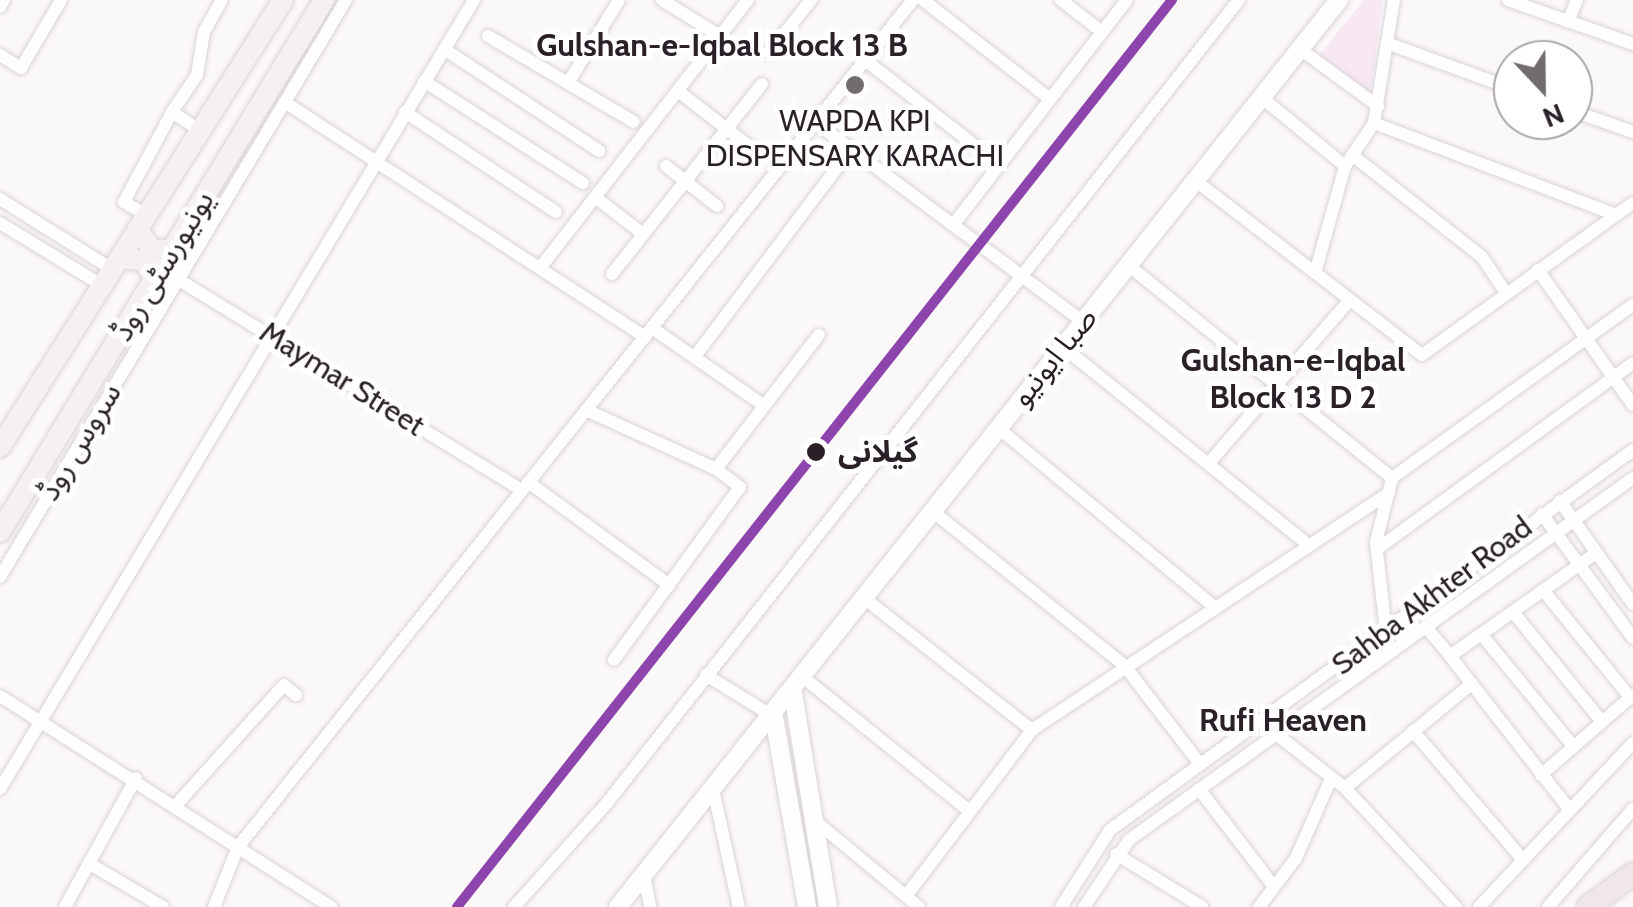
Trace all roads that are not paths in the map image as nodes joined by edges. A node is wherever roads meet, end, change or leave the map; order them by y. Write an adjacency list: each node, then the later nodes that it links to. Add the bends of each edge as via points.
1 (4, 0): 21 (street)
2 (61, 0): 31 (street, via 21,68)
3 (222, 0): 42 (street, via 204,32 197,75)
4 (283, 0): 51 (main road, یونیورسٹی روڈ)
5 (324, 0): 49 (main road, یونیورسٹی روڈ)
6 (346, 0): 40 (street, سروس روڈ)
7 (474, 0): 28 (street)
8 (619, 0): 35 (street)
9 (662, 0): 25 (street)
10 (748, 0): 25 (street)
11 (811, 0): 30 (street)
12 (913, 0): 32 (street)
13 (923, 0): 39 (street)
14 (1061, 0): 23 (street)
15 (1127, 0): 23 (street)
16 (1239, 0): 80 (street)
17 (1339, 0): 29 (main road, صبا ایونیو)
18 (1394, 0): 27 (street)
19 (1508, 0): 22 (street)
20 (1578, 0): 22 (street)
21 (0, 8)
22 (1568, 22): 26 (street)
23 (1102, 32): 39 (street)
24 (488, 36): 35 (street)
25 (720, 36): 37 (street)
26 (1632, 42)
27 (1387, 43): 34 (street); 41 (street)
28 (444, 49): 33 (street); 53 (street)
29 (1300, 49): 38 (main road, صبا ایونیو); 41 (street)
30 (768, 53)
31 (0, 55)
32 (865, 60): 46 (street); 57 (street)
33 (424, 81): 43 (street); 61 (street)
34 (1493, 82)
35 (568, 83): 45 (street)
36 (762, 84): 48 (street)
37 (678, 91): 48 (street); 62 (street)
38 (1261, 97): 56 (street); 60 (main road, صبا ایونیو)
39 (1050, 99): 57 (street)
40 (286, 103): 49 (street, سروس روڈ); 55 (street)
41 (1378, 106): 47 (street)
42 (172, 112): 51 (street); 69 (street, via 124,202)
43 (405, 112): 55 (street); 66 (street)
44 (1593, 117): 50 (street)
45 (634, 122)
46 (815, 122): 52 (street); 85 (street)
47 (1374, 123): 56 (street); 67 (street)
48 (726, 129): 54 (street); 59 (street)
49 (256, 132): 72 (main road, یونیورسٹی روڈ); 79 (street, سروس روڈ)
50 (1633, 132)
51 (204, 133): 69 (main road, یونیورسٹی روڈ)
52 (851, 149): 70 (street); 90 (street)
53 (599, 151)
54 (758, 153)
55 (376, 160): 74 (street); 86 (street)
56 (1348, 161): 77 (street); 81 (street, via 1482,257)
57 (1000, 165): 70 (street)
58 (666, 166): 59 (street)
59 (685, 181): 65 (street); 71 (street)
60 (1196, 181): 73 (main road, صبا ایونیو); 77 (street)
61 (583, 183)
62 (595, 196): 71 (street); 74 (street)
63 (0, 199): 76 (street)
64 (1633, 203): 67 (street)
65 (718, 206)
66 (556, 212)
67 (1616, 215): 75 (street)
68 (0, 222): 76 (street)
69 (143, 224): 72 (main road, via 152,250); 76 (main road, یونیورسٹی روڈ)
70 (953, 225): 80 (street)
71 (643, 234): 78 (street)
72 (173, 250): 79 (main road, یونیورسٹی روڈ)
73 (1128, 265): 84 (main road, صبا ایونیو); 93 (street)
74 (540, 268): 85 (street)
75 (1538, 270): 81 (street); 88 (street)
76 (112, 271): 79 (main road, via 144,261); 98 (main road, یونیورسٹی روڈ)
77 (1316, 273): 82 (street)
78 (612, 274)
79 (165, 276): 86 (street, Maymar Street); 110 (main road, یونیورسٹی روڈ); 116 (street, سروس روڈ)
80 (1022, 277): 84 (street); 131 (street)
81 (1506, 294): 82 (street, via 1422,355)
82 (1348, 302): 93 (street)
83 (1633, 305): 88 (street)
84 (1084, 322): 89 (main road, صبا ایونیو)
85 (648, 332): 90 (street); 96 (street)
86 (272, 335): 104 (street, Maymar Street); 138 (street)
87 (819, 335): 94 (street)
88 (1587, 338): 92 (street); 102 (street)
89 (1063, 347): 97 (main road, صبا ایونیو); 100 (street)
90 (696, 356): 94 (street)
91 (1633, 363): 92 (street)
92 (1614, 376): 95 (street); 113 (street)
93 (1276, 382): 100 (street); 102 (street)
94 (763, 405): 101 (street)
95 (1633, 405)
96 (586, 410): 101 (street); 104 (street)
97 (997, 427): 107 (main road, صبا ایونیو); 122 (street)
98 (0, 447)
99 (1633, 450): 106 (street, Sahba Akhter Road)
100 (1209, 463): 112 (street)
101 (716, 469): 117 (street, via 740,487)
102 (1392, 478): 105 (street)
103 (1633, 478): 109 (street, Sahba Akhter Road)
104 (525, 486): 117 (street, Maymar Street); 158 (street)
105 (1388, 493): 112 (street); 113 (street)
106 (1560, 501): 108 (street, Sahba Akhter Road); 109 (street)
107 (931, 510): 120 (main road, صبا ایونیو); 130 (street)
108 (1542, 514): 111 (street); 125 (street, Sahba Akhter Road)
109 (1573, 520): 111 (street, Sahba Akhter Road); 114 (street)
110 (0, 532)
111 (1555, 532): 115 (street); 124 (street, Sahba Akhter Road)
112 (1308, 544): 122 (street)
113 (1377, 549): 125 (street)
114 (1596, 553): 115 (street); 118 (street)
115 (1579, 564): 119 (street); 127 (street)
116 (0, 576)
117 (668, 585): 129 (street)
118 (1628, 587): 121 (street)
119 (1544, 590): 123 (street); 136 (street)
120 (864, 598): 133 (main road, صبا ایونیو); 140 (street)
121 (1633, 604)
122 (1212, 605): 130 (street)
123 (1513, 612): 126 (street); 139 (street)
124 (1426, 628): 128 (street); 142 (street, Sahba Akhter Road)
125 (1386, 632): 145 (street, Sahba Akhter Road)
126 (1481, 634): 128 (street); 144 (street)
127 (1633, 638)
128 (1450, 656): 132 (street)
129 (614, 660)
130 (1124, 666): 140 (street); 145 (street)
131 (706, 675): 137 (street); 170 (street, via 608,802)
132 (1471, 684): 141 (street); 146 (street)
133 (798, 686): 137 (main road, صبا ایونیو); 154 (street); 157 (main road)
134 (296, 695): 153 (street, via 284,685)
135 (0, 696): 138 (street)
136 (1632, 696): 139 (street)
137 (774, 717): 149 (main road, صبا ایونیو); 174 (main road)
138 (42, 719): 147 (street); 151 (street)
139 (1602, 722): 144 (street)
140 (1032, 730): 154 (street)
141 (1413, 731): 150 (street); 160 (street)
142 (1276, 734): 148 (street); 152 (street, Sahba Akhter Road)
143 (1633, 743): 155 (street)
144 (1574, 746): 146 (street)
145 (1200, 764): 177 (street, Sahba Akhter Road, via 1110,830)
146 (1541, 775): 155 (street)
147 (136, 778): 153 (street); 161 (street)
148 (1330, 781): 150 (street); 164 (street, via 1296,858)
149 (713, 788): 163 (main road, صبا ایونیو); 173 (street)
150 (1345, 788): 181 (street)
151 (0, 789)
152 (1199, 789): 159 (street, Sahba Akhter Road); 164 (street)
153 (176, 805): 158 (street)
154 (968, 810): 165 (street)
155 (1570, 810): 160 (street)
156 (1633, 810): 183 (street)
157 (811, 818): 165 (street); 175 (main road)
158 (238, 848): 168 (street); 169 (street)
159 (1116, 854): 178 (street, Sahba Akhter Road); 179 (street)
160 (1523, 860): 182 (street)
161 (90, 864): 166 (street); 167 (street)
162 (1633, 874): 184 (highway)
163 (644, 875): 171 (main road, صبا ایونیو); 172 (street)
164 (1272, 884): 180 (street)
165 (906, 896): 176 (street)
166 (65, 907)
167 (163, 907)
168 (214, 907)
169 (332, 907)
170 (514, 907)
171 (618, 907)
172 (650, 907)
173 (739, 907)
174 (807, 907)
175 (828, 907)
176 (919, 907)
177 (1061, 907)
178 (1084, 907)
179 (1202, 907)
180 (1260, 907)
181 (1456, 907)
182 (1479, 907)
183 (1548, 907)
184 (1588, 907)

